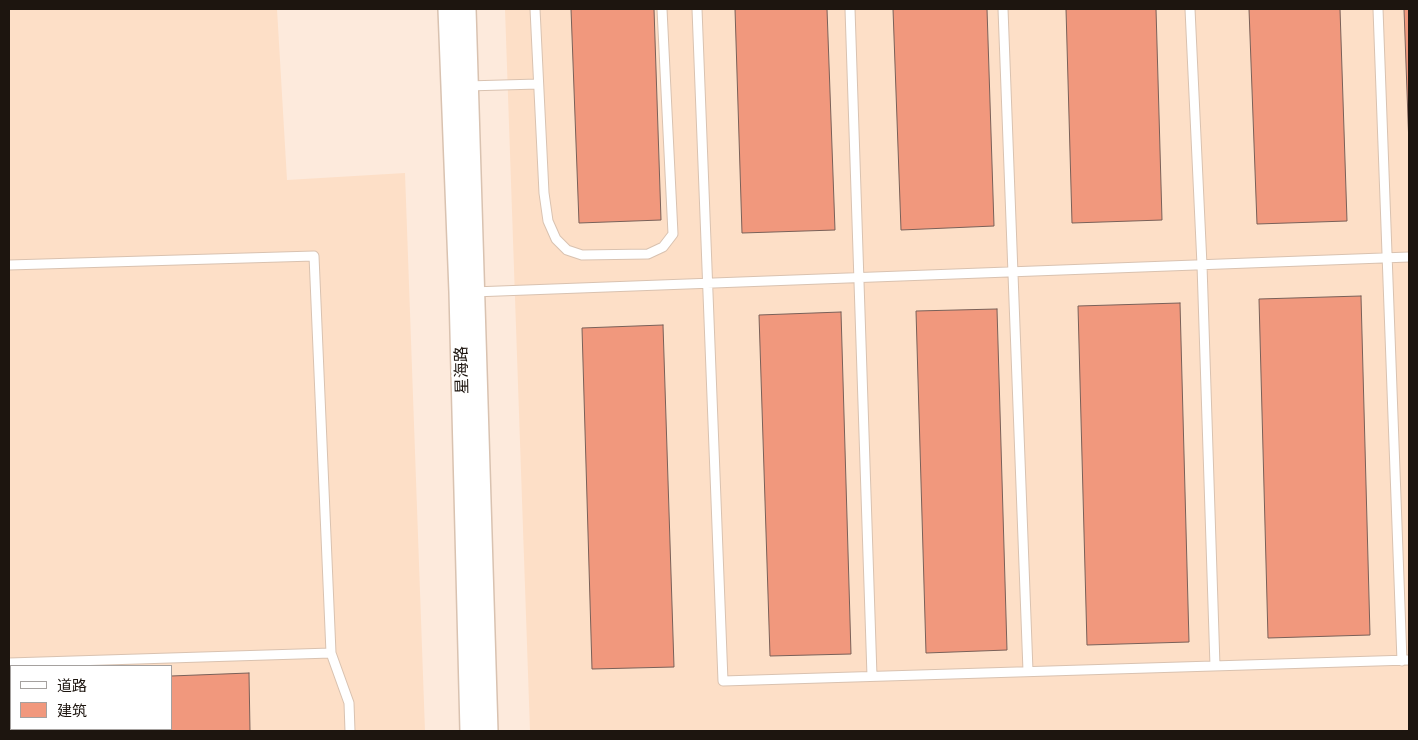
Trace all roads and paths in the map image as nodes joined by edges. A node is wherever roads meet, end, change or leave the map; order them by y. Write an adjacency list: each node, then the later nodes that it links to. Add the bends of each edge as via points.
1 (449, 9): 11 (street, 星海路)
2 (465, 9): 11 (street, 星海路)
3 (535, 9): 10 (lane)
4 (662, 9): 10 (lane, via 673,218 673,234 663,247 648,254 582,255 566,250 556,239 548,221 544,193)
5 (697, 9): 18 (lane)
6 (850, 9): 17 (lane)
7 (1004, 9): 16 (lane)
8 (1190, 9): 15 (lane)
9 (1378, 9): 13 (lane)
10 (538, 84): 11 (lane)
11 (460, 87): 19 (street, 星海路)
12 (1409, 257): 13 (lane)
13 (1387, 258): 15 (lane); 21 (lane)
14 (9, 265): 20 (lane, via 314,256)
15 (1202, 265): 16 (lane); 23 (lane)
16 (1014, 272): 17 (lane); 24 (lane)
17 (859, 278): 18 (lane); 25 (lane)
18 (707, 284): 19 (lane); 25 (lane, via 723,680)
19 (467, 292): 27 (street, 星海路); 28 (street, 星海路)
20 (331, 653): 22 (lane); 26 (lane, via 349,703)
21 (1406, 660): 23 (lane)
22 (9, 662)
23 (1215, 666): 24 (lane)
24 (1028, 672): 25 (lane)
25 (872, 676)
26 (350, 731)
27 (471, 731)
28 (487, 731)

